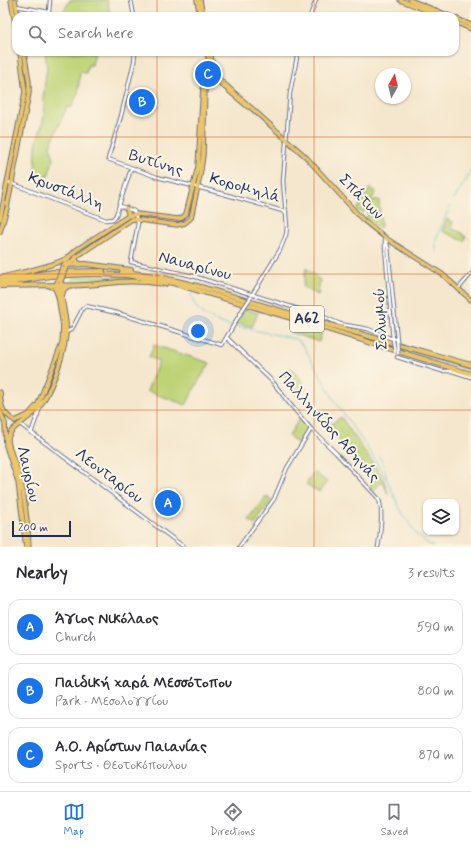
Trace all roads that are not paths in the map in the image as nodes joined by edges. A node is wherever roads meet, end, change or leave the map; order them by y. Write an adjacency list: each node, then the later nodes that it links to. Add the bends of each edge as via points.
1 (11, 0): 9 (main road)
2 (15, 0): 9 (main road)
3 (50, 0): 9 (street, via 49,12)
4 (130, 0): 12 (street)
5 (199, 0): 13 (main road)
6 (316, 0): 14 (street)
7 (400, 0): 15 (main road)
8 (410, 0): 16 (main road)
9 (14, 6): 10 (main road); 11 (main road)
10 (15, 12)
11 (16, 12)
12 (133, 12)
13 (201, 12)
14 (312, 12)
15 (431, 12)
16 (440, 12)
17 (459, 20): 19 (main road)
18 (459, 24): 20 (main road)
19 (471, 25)
20 (471, 29)
21 (20, 56): 29 (main road, via 24,92)
22 (25, 56): 29 (main road, via 29,93)
23 (135, 56): 28 (street, Βυτίνης, via 108,159)
24 (210, 56): 26 (main road)
25 (297, 56): 27 (street)
26 (214, 75): 27 (main road, Σπάτων); 30 (main road, via 204,84 202,90 199,161); 31 (main road, via 205,90 203,155)
27 (286, 138): 34 (street, via 283,180); 40 (main road, Σπάτων, via 362,219)
28 (131, 169): 30 (street, Βυτίνης); 32 (street)
29 (10, 182): 32 (street, Κρυστάλλη, via 104,220 116,217); 37 (main road); 39 (main road)
30 (193, 186): 31 (street, Βυτίνης); 35 (main road, via 187,212 182,218)
31 (198, 187): 34 (street, Κορομηλά); 38 (main road, via 192,216 186,222 177,225)
32 (120, 206): 33 (street)
33 (126, 208): 35 (street); 36 (main road)
34 (286, 212): 55 (street, via 286,234 282,247)
35 (135, 214): 36 (main road); 38 (street)
36 (128, 216): 41 (main road)
37 (0, 219)
38 (137, 221): 42 (main road, via 127,222); 55 (street, Ναυαρίνου, via 131,262 193,276)
39 (0, 232)
40 (385, 238): 53 (main road, Σπάτων, via 442,274); 60 (street, Σολωμού); 61 (street, Σολωμού)
41 (69, 257): 43 (highway); 45 (main road)
42 (76, 257): 44 (highway); 45 (main road)
43 (57, 262): 45 (highway); 47 (highway)
44 (80, 264): 45 (highway); 48 (highway, via 158,275)
45 (65, 266): 49 (main road, bridge)
46 (471, 274): 53 (street)
47 (0, 279): 48 (highway, Α62, via 53,272 89,271 146,274)
48 (177, 281): 63 (highway, Α62, via 390,344)
49 (59, 283): 51 (highway); 52 (highway); 56 (main road)
50 (0, 285): 51 (highway); 54 (highway, Α62, via 58,275 106,274 166,282)
51 (48, 285): 56 (highway, via 55,288)
52 (69, 286): 54 (highway, via 149,282 180,286); 56 (highway)
53 (458, 289): 57 (main road, Σπάτων)
54 (212, 295): 64 (highway, Α62, via 330,329)
55 (252, 295): 59 (street, bridge); 60 (street, Ναυαρίνου, via 340,324 368,329)
56 (60, 296): 58 (main road); 68 (main road, via 64,326 62,344)
57 (471, 300)
58 (67, 332): 59 (street, via 72,329 84,307 117,313 219,344); 66 (main road, via 62,355)
59 (227, 338): 74 (street, Παλληνίδος Αθηνάς, via 272,381)
60 (393, 340): 61 (street); 62 (street, Σολωμού, bridge)
61 (397, 340): 62 (street, Σολωμού, bridge)
62 (396, 353): 64 (street, Σολωμού, via 397,357 442,371)
63 (471, 365)
64 (471, 375)
65 (0, 392): 69 (main road, via 4,410)
66 (40, 407): 68 (main road); 70 (street)
67 (0, 411): 73 (main road, Λαυρίου)
68 (32, 414): 70 (street); 71 (main road); 72 (main road)
69 (10, 419): 71 (main road); 73 (main road)
70 (36, 420): 76 (street)
71 (15, 421): 75 (main road, Λαυρίου)
72 (20, 424): 75 (main road); 76 (street, Λεονταρίου)
73 (5, 426): 75 (main road, Λαυρίου, via 8,431); 77 (main road, Λαυρίου, via 4,436 18,485)
74 (311, 429): 79 (street, via 288,468 274,499); 80 (street, Παλληνίδος Αθηνάς, via 378,498)
75 (14, 430): 77 (main road, Λαυρίου, via 9,435 8,442 21,485)
76 (31, 433): 78 (street, Λεονταρίου)
77 (28, 547)
78 (184, 547)
79 (239, 547)
80 (378, 547)

